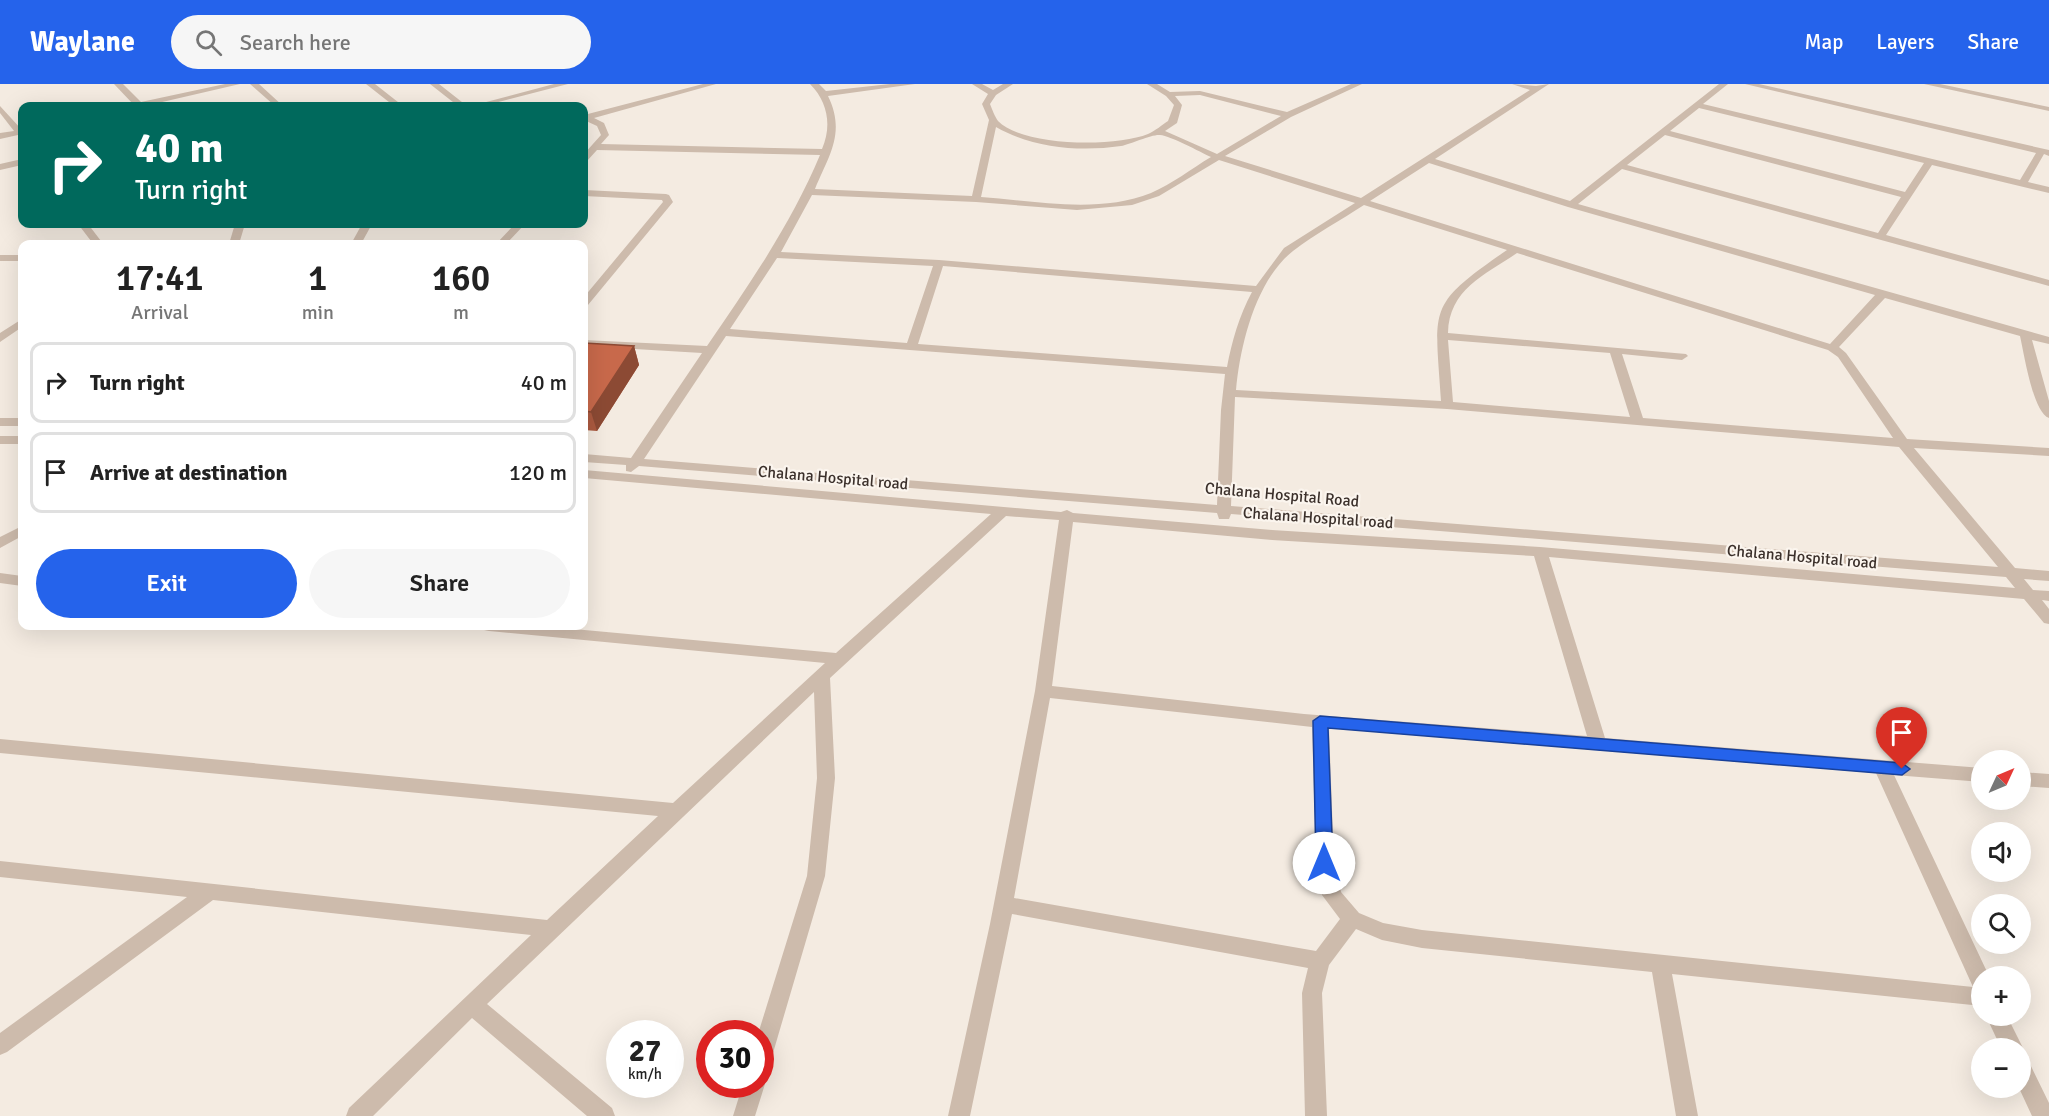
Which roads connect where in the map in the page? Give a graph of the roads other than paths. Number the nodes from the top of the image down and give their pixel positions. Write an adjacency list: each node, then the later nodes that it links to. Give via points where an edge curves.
1 (118, 84): 22 (street)
2 (236, 84): 23 (street)
3 (254, 84): 24 (street)
4 (370, 84): 25 (street)
5 (434, 84): 26 (street)
6 (564, 84): 27 (street)
7 (712, 84): 32 (street)
8 (814, 84): 20 (street)
9 (911, 84): 20 (street)
10 (976, 84): 19 (street)
11 (1009, 84): 19 (street)
12 (1151, 84): 21 (street)
13 (1516, 84): 18 (street)
14 (1724, 84): 28 (street)
15 (1749, 84): 42 (street)
16 (1928, 84): 30 (street)
17 (1353, 85): 31 (street)
18 (1541, 87): 45 (street)
19 (993, 93): 34 (street, via 986,104)
20 (823, 94): 41 (street, via 830,108 833,133)
21 (1169, 94): 31 (street, via 1200,93); 36 (street, via 1178,105 1178,116)
22 (135, 102)
23 (157, 102)
24 (274, 102)
25 (394, 102)
26 (458, 102)
27 (491, 102)
28 (1696, 105): 37 (street); 46 (street)
29 (1, 110): 35 (street)
30 (2049, 110)
31 (1288, 115): 44 (street)
32 (588, 116)
33 (588, 119): 40 (street, via 605,130)
34 (993, 121): 36 (street, via 1021,136 1070,145 1124,142); 55 (street)
35 (18, 129)
36 (1160, 132): 44 (street)
37 (1664, 132): 48 (street); 54 (street)
38 (18, 134): 39 (street)
39 (0, 136)
40 (596, 147): 41 (street); 43 (street)
41 (826, 152): 52 (street)
42 (2045, 152): 50 (street)
43 (588, 155)
44 (1215, 156): 55 (street, via 1156,194 1132,202 1077,207); 56 (street)
45 (1428, 160): 56 (street); 57 (street)
46 (1930, 162): 50 (street); 54 (street)
47 (18, 163): 49 (street)
48 (1620, 166): 57 (street); 60 (street)
49 (0, 167)
50 (2022, 184): 51 (street)
51 (2049, 190)
52 (809, 192): 55 (street); 64 (street)
53 (588, 193): 71 (street, via 653,194 666,197 668,202)
54 (1908, 196): 60 (street)
55 (976, 199)
56 (1360, 202): 63 (street); 69 (street, via 1288,250 1268,269)
57 (1571, 205): 70 (street)
58 (86, 228): 61 (street)
59 (516, 228): 62 (street)
60 (1880, 237): 68 (street)
61 (95, 240)
62 (505, 240)
63 (1516, 249): 77 (street, via 1460,289 1446,307); 82 (street)
64 (774, 255): 67 (street); 75 (street)
65 (0, 258): 66 (street)
66 (18, 258)
67 (939, 263): 69 (street); 81 (street)
68 (2049, 283)
69 (1257, 289): 86 (street, via 1235,348)
70 (1884, 292): 76 (street); 82 (street)
71 (588, 298)
72 (0, 322): 73 (street)
73 (18, 322)
74 (18, 325): 78 (street)
75 (722, 332): 81 (street); 83 (street)
76 (2025, 334): 79 (street); 89 (street, via 2040,395)
77 (1444, 336): 84 (street); 88 (street)
78 (0, 339)
79 (2049, 341)
80 (588, 343): 83 (street)
81 (911, 347): 86 (street)
82 (1832, 348): 95 (street, via 1842,355)
83 (709, 350): 98 (street)
84 (1616, 350): 85 (street); 90 (street)
85 (1682, 356)
86 (1231, 371): 87 (street)
87 (1229, 393): 88 (street); 101 (street)
88 (1448, 405): 90 (street)
89 (2049, 414)
90 (1638, 421): 95 (street)
91 (0, 422): 92 (street)
92 (18, 422)
93 (0, 440): 94 (street)
94 (18, 440)
95 (1903, 443): 96 (street); 108 (street)
96 (2049, 452)
97 (588, 458): 98 (street, Chalana Hospital Road)
98 (634, 462): 100 (street); 101 (street, Chalana Hospital Road)
99 (588, 474): 100 (street, Chalana Hospital road)
100 (625, 477): 102 (street, Chalana Hospital road)
101 (1224, 508): 104 (street); 108 (street, Chalana Hospital Road)
102 (1004, 511): 103 (street, Chalana Hospital road); 116 (street)
103 (1067, 514): 104 (street, Chalana Hospital road); 118 (street)
104 (1223, 528): 107 (street, Chalana Hospital road, via 1272,535)
105 (18, 532): 106 (street)
106 (0, 543)
107 (1540, 552): 112 (street, Chalana Hospital road); 120 (street)
108 (2011, 573): 109 (street, Chalana Hospital Road); 112 (street)
109 (2049, 576)
110 (0, 578): 111 (street)
111 (18, 580)
112 (2030, 594): 113 (street, Chalana Hospital road); 114 (street)
113 (2049, 596)
114 (2049, 619)
115 (531, 630): 116 (street)
116 (838, 659): 117 (street)
117 (822, 677): 126 (street); 137 (street, via 826,778 816,876)
118 (1043, 691): 119 (street); 129 (street)
119 (1320, 721): 120 (street); 130 (street, via 1324,863 1332,895)
120 (1598, 744): 122 (street)
121 (0, 746): 126 (street)
122 (1882, 767): 123 (street); 134 (street)
123 (1971, 775)
124 (2031, 780): 125 (street)
125 (2049, 781)
126 (678, 811): 131 (street)
127 (0, 869): 128 (street)
128 (208, 893): 131 (street); 138 (street)
129 (1004, 904): 132 (street); 144 (street)
130 (1352, 919): 132 (street); 133 (street, via 1382,931 1422,939)
131 (552, 929): 136 (street)
132 (1320, 961): 145 (street, via 1311,993)
133 (1660, 963): 135 (street); 146 (street)
134 (1974, 966)
135 (1971, 996)
136 (471, 1004): 141 (street); 142 (street)
137 (773, 1020)
138 (0, 1045)
139 (2031, 1089): 147 (street)
140 (750, 1098): 143 (street)
141 (357, 1116)
142 (604, 1116)
143 (744, 1116)
144 (959, 1116)
145 (1316, 1116)
146 (1687, 1116)
147 (2044, 1116)

